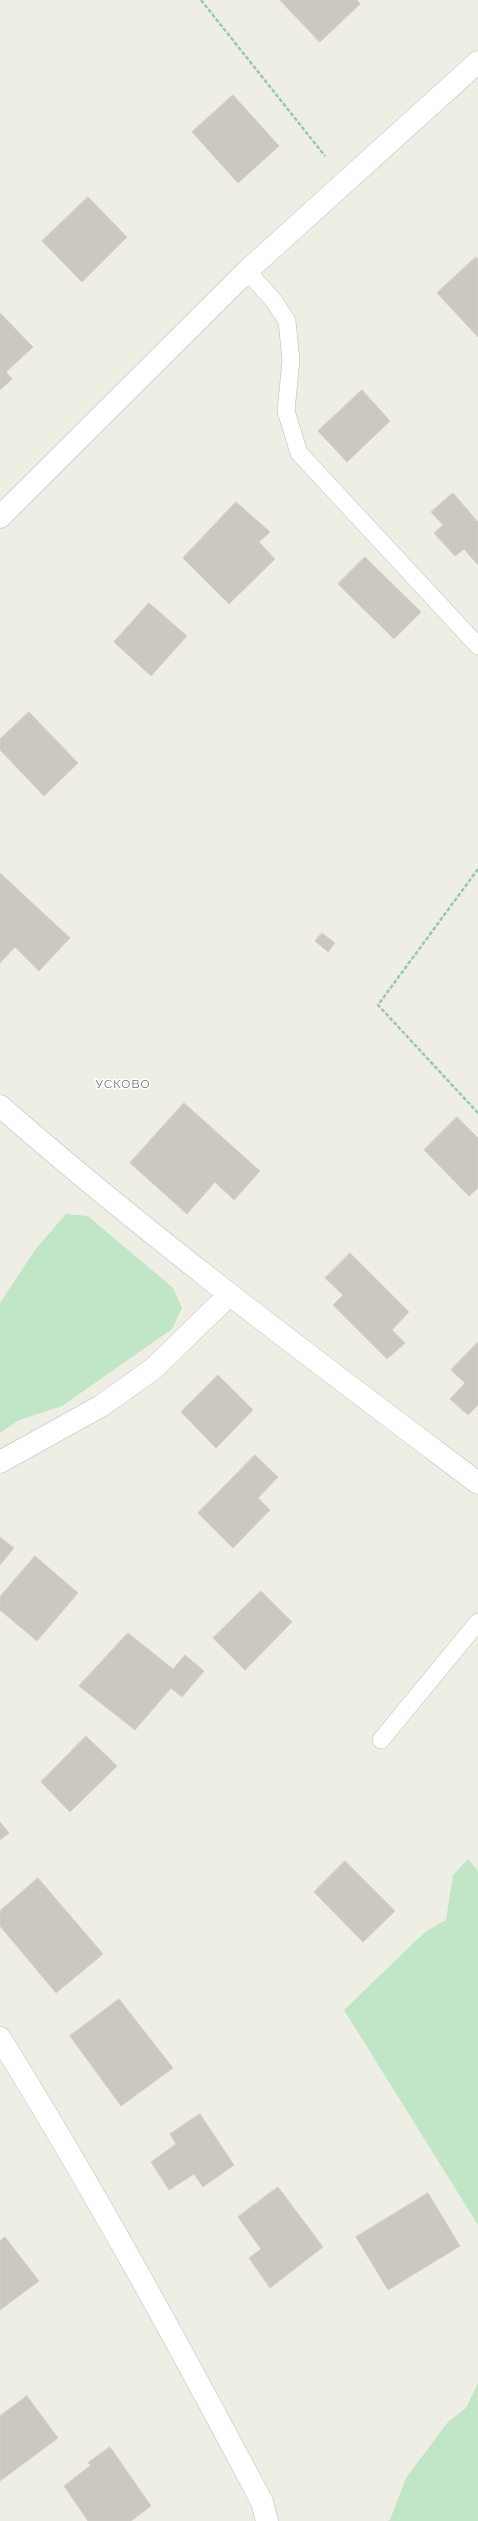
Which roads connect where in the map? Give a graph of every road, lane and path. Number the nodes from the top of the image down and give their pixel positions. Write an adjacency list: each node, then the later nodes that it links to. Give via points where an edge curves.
1 (201, 0): 3 (path)
2 (478, 62): 3 (street)
3 (345, 182): 4 (street)
4 (247, 271): 5 (street); 6 (lane, via 288,321 291,360 286,411 299,453)
5 (0, 517)
6 (478, 646)
7 (478, 869): 9 (path, via 378,1006)
8 (0, 1106): 10 (street, via 62,1160)
9 (478, 1112)
10 (228, 1295): 11 (street, via 153,1369 101,1406); 12 (street)
11 (0, 1462)
12 (478, 1483)
13 (478, 1622): 14 (lane)
14 (381, 1740)
15 (0, 2038): 16 (street, via 54,2126 174,2336 262,2502)
16 (267, 2521)

